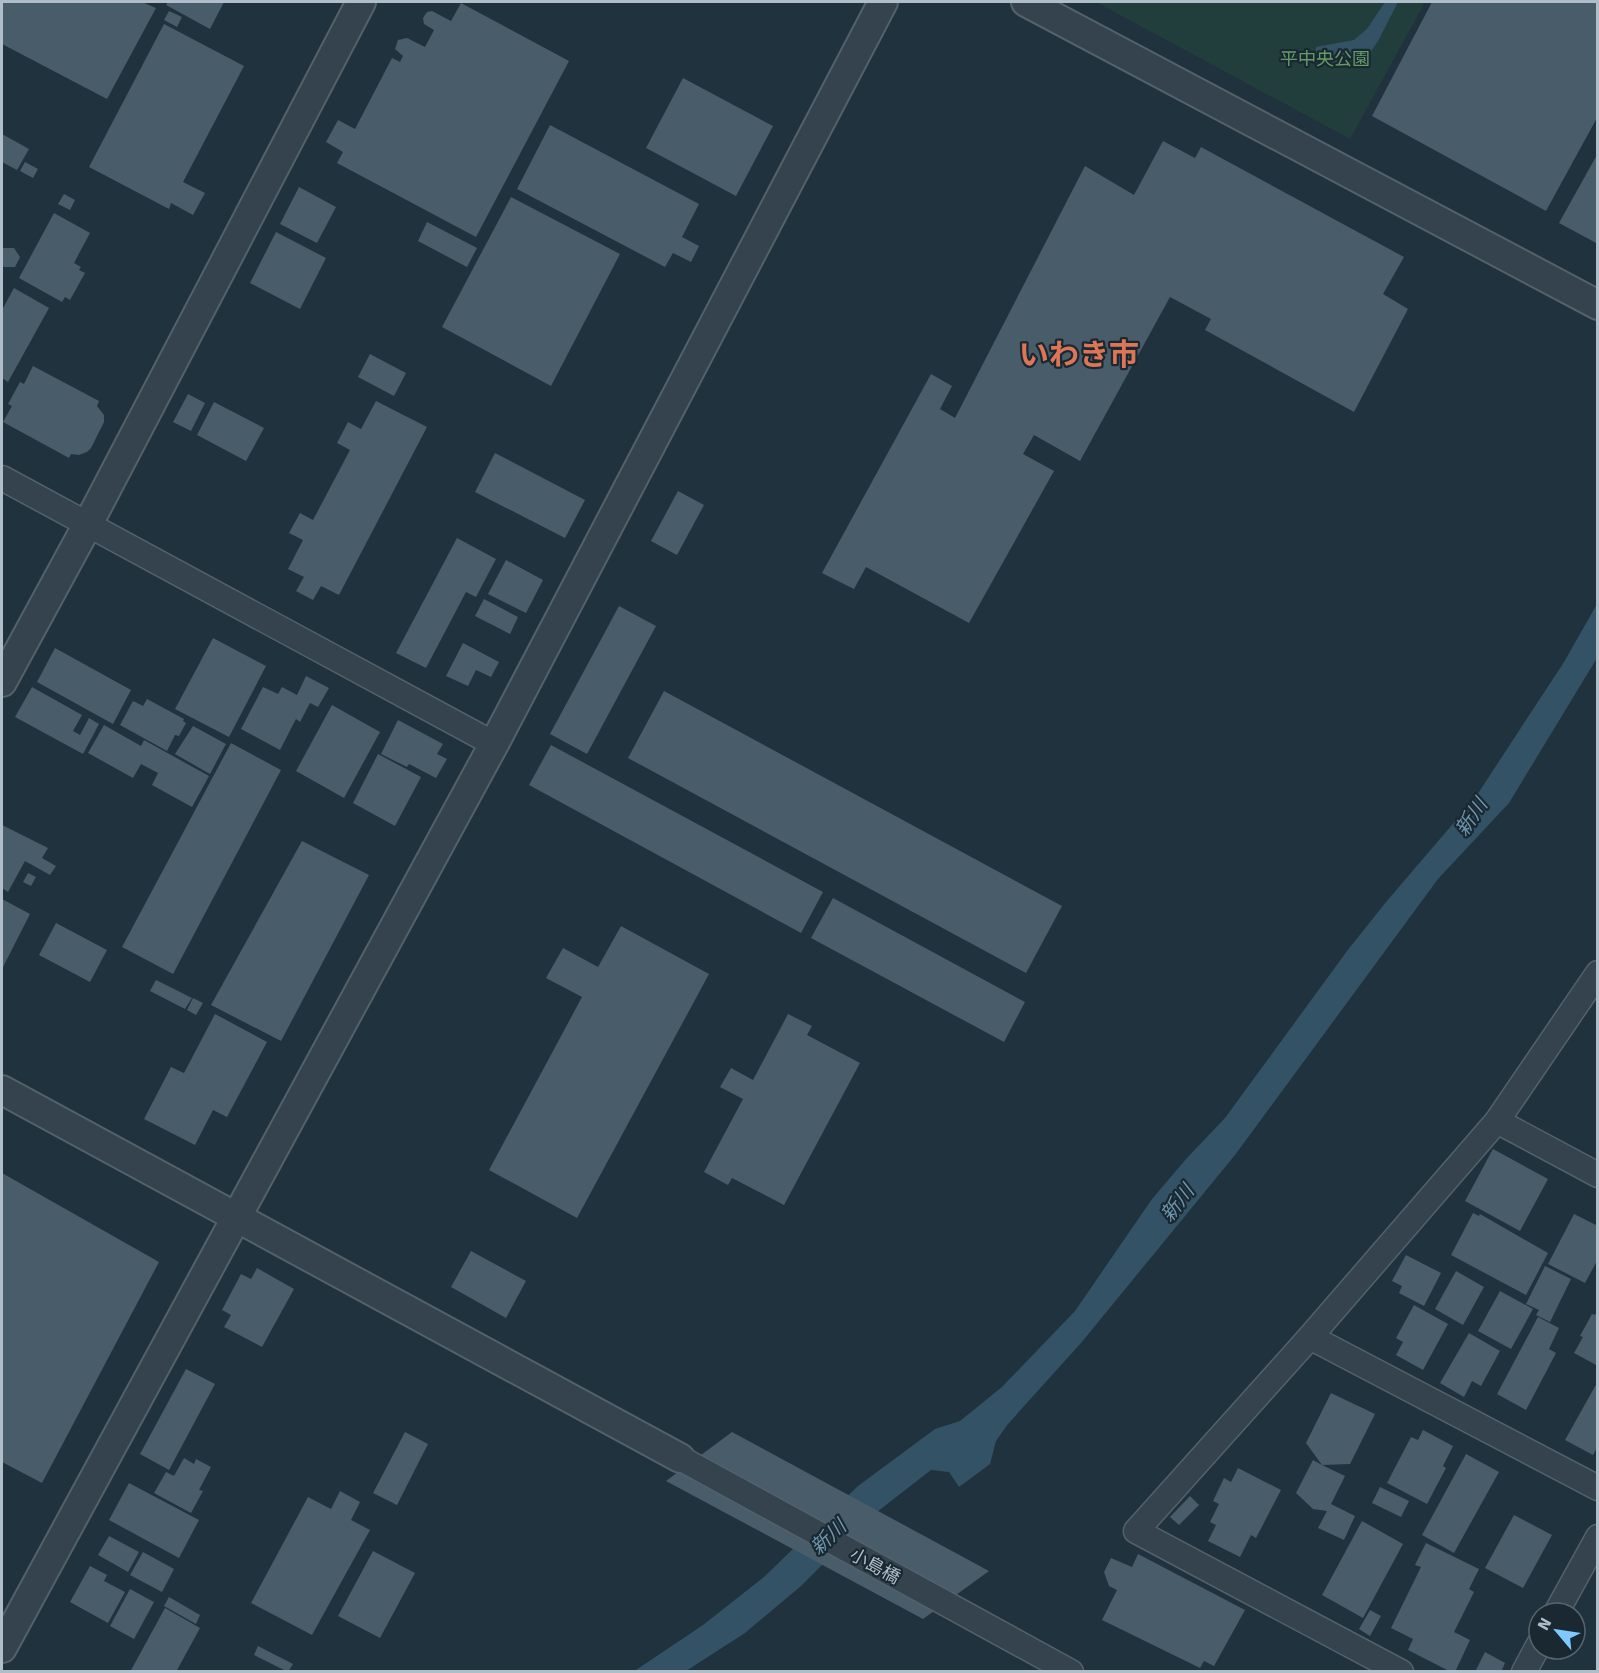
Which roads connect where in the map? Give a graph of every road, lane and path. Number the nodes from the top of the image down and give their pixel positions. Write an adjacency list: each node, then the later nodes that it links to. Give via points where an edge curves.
1 (361, 2): 6 (street)
2 (883, 2): 8 (street)
3 (1026, 2): 4 (street)
4 (1598, 305)
5 (2, 478): 6 (street)
6 (88, 524): 7 (street); 8 (street)
7 (2, 681)
8 (494, 744): 13 (street)
9 (1598, 973): 11 (street)
10 (2, 1090): 13 (street)
11 (1497, 1121): 12 (street); 14 (street)
12 (1598, 1174)
13 (237, 1217): 15 (street); 19 (street)
14 (1310, 1337): 16 (street); 21 (street, via 1136,1531)
15 (680, 1458): 20 (street, 小島橋)
16 (1598, 1488)
17 (1598, 1537): 18 (street)
18 (1563, 1601)
19 (2, 1648)
20 (1071, 1671)
21 (1401, 1671)

